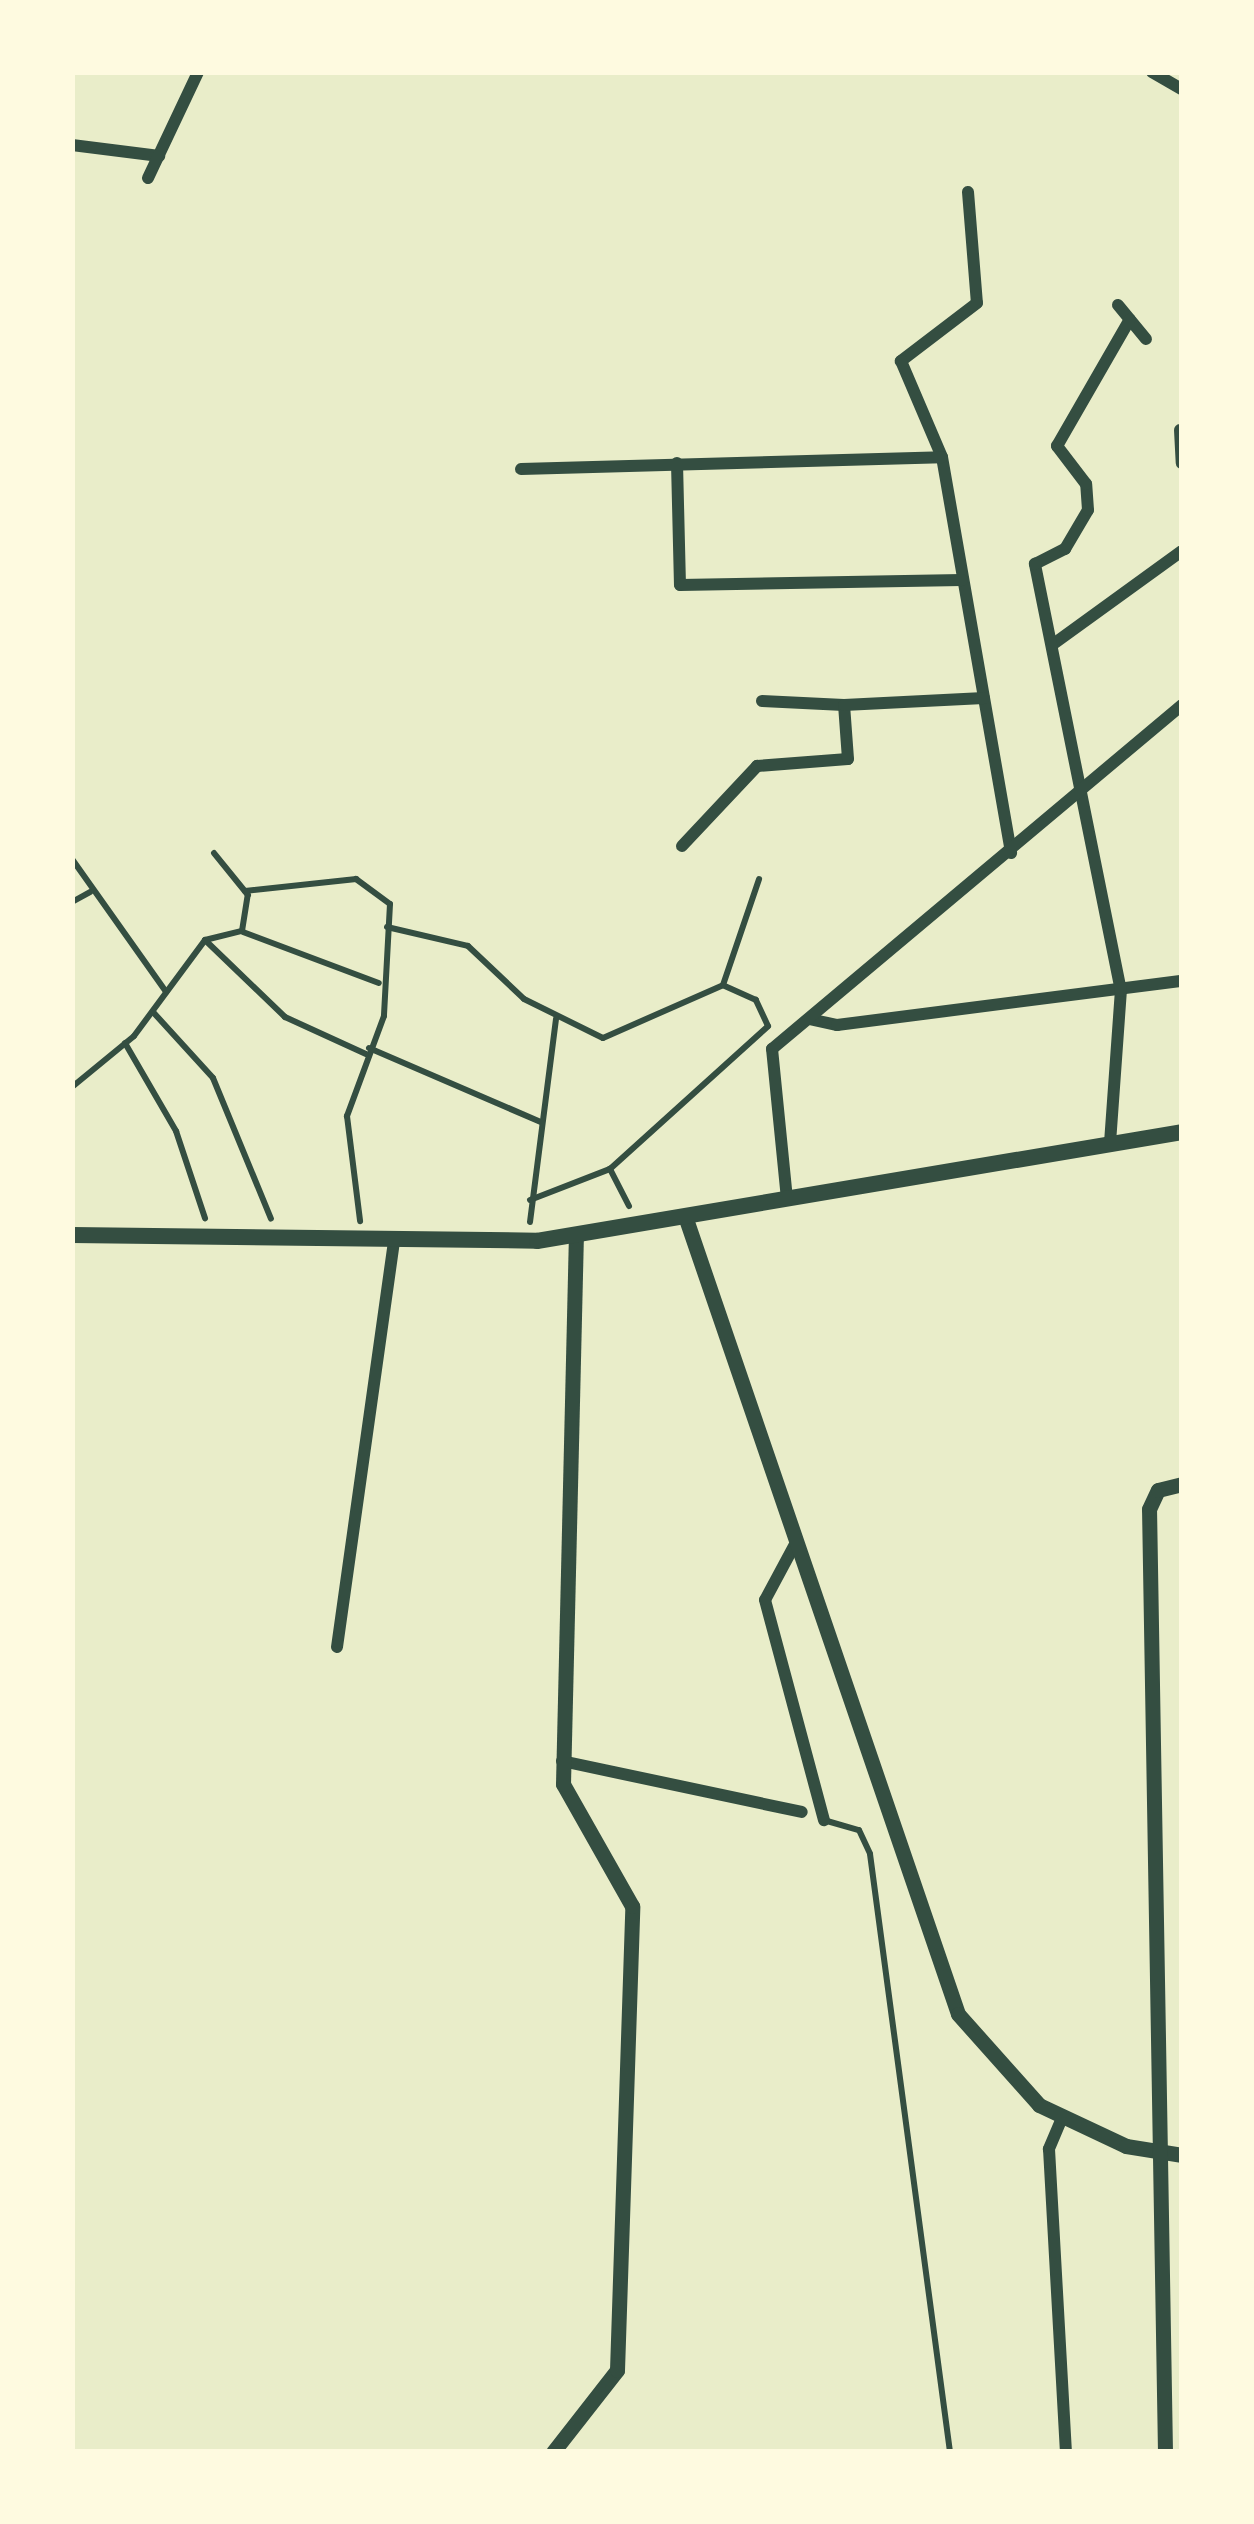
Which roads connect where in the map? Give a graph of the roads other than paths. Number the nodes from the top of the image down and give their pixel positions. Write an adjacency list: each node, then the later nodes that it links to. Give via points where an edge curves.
1 (198, 72): 5 (street)
2 (1152, 72): 3 (street)
3 (1182, 88)
4 (72, 145): 5 (street)
5 (158, 155): 6 (street)
6 (148, 178)
7 (968, 192): 12 (street, via 976,303 901,361)
8 (1118, 305): 9 (street)
9 (1130, 320): 10 (street); 18 (street, via 1057,446 1090,501 1065,549 1035,564)
10 (1146, 339)
11 (1180, 430): 13 (street)
12 (942, 457): 14 (street); 17 (street)
13 (1182, 463)
14 (676, 464): 15 (street); 17 (street, via 680,585)
15 (521, 470)
16 (1182, 551): 18 (street)
17 (962, 580): 19 (street)
18 (1052, 645): 23 (street)
19 (984, 698): 21 (street); 26 (street)
20 (762, 701): 21 (street)
21 (844, 705): 24 (street, via 848,759 757,766)
22 (1182, 705): 23 (street)
23 (1082, 793): 26 (street); 38 (street)
24 (682, 846)
25 (214, 853): 30 (lane)
26 (1011, 853): 42 (street)
27 (72, 859): 29 (lane)
28 (759, 878): 37 (lane)
29 (91, 891): 31 (lane); 39 (lane)
30 (245, 891): 32 (lane, via 356,879 383,890); 33 (lane)
31 (72, 902)
32 (387, 927): 36 (lane); 41 (lane, via 468,946)
33 (242, 931): 34 (lane); 36 (lane)
34 (205, 940): 39 (lane); 44 (lane, via 285,1017)
35 (1182, 981): 38 (street)
36 (380, 983): 44 (lane, via 384,1016)
37 (723, 985): 41 (lane, via 614,1039); 49 (lane, via 756,1000 768,1026)
38 (1120, 991): 42 (street, via 836,1025); 48 (street)
39 (166, 992): 40 (lane)
40 (152, 1011): 43 (lane); 55 (lane, via 213,1078)
41 (556, 1019): 46 (lane)
42 (809, 1019): 50 (street, via 772,1049)
43 (125, 1043): 45 (lane); 54 (lane, via 176,1131)
44 (367, 1051): 46 (lane); 56 (lane, via 346,1116)
45 (72, 1087)
46 (541, 1122): 51 (lane)
47 (1182, 1132): 48 (main road)
48 (1110, 1143): 50 (main road)
49 (610, 1169): 51 (lane); 52 (lane)
50 (787, 1198): 53 (main road)
51 (530, 1201): 57 (lane)
52 (628, 1206)
53 (685, 1216): 58 (main road); 62 (street)
54 (205, 1218)
55 (271, 1219)
56 (360, 1221)
57 (530, 1222)
58 (576, 1234): 60 (main road); 64 (street)
59 (72, 1235): 60 (main road)
60 (394, 1240): 63 (street)
61 (1182, 1484): 68 (street, via 1158,1490 1149,1509)
62 (794, 1546): 66 (street, via 765,1600); 67 (street, via 958,2014 1014,2083)
63 (337, 1647)
64 (562, 1761): 65 (street); 72 (street, via 563,1784 632,1906 617,2371)
65 (802, 1812)
66 (824, 1820): 73 (lane, via 859,1830 870,1854)
67 (1062, 2118): 68 (street); 74 (street, via 1049,2149)
68 (1160, 2154): 69 (street); 71 (street)
69 (1182, 2155)
70 (1182, 2331): 71 (street)
71 (1163, 2335): 75 (street)
72 (553, 2452)
73 (950, 2452)
74 (1066, 2452)
75 (1165, 2452)

